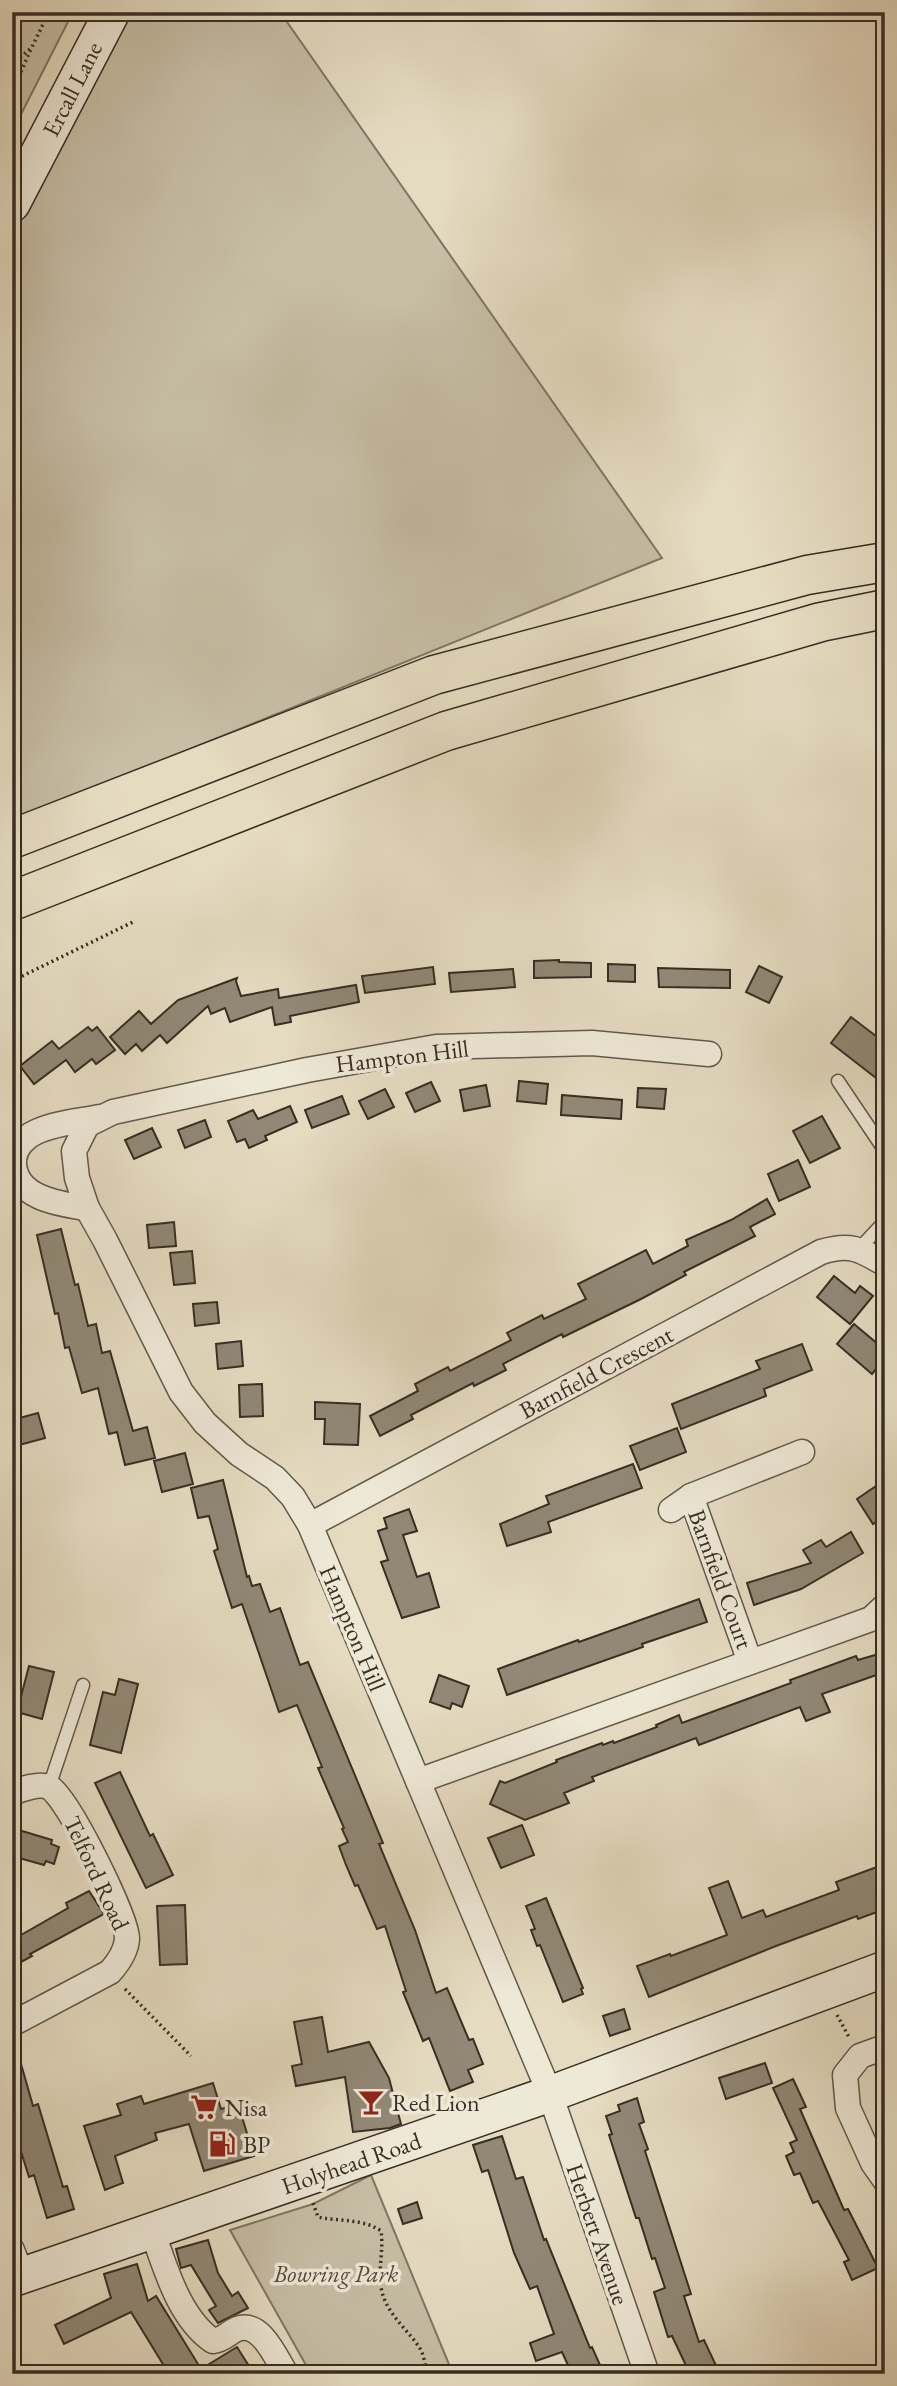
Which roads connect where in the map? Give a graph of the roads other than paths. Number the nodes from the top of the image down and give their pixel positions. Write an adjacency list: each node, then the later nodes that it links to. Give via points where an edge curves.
1 (112, 12): 2 (main road, Ercall Lane)
2 (12, 204)
3 (885, 562): 5 (highway, via 807,575 434,675)
4 (885, 609): 6 (highway, via 821,622 446,731)
5 (12, 839)
6 (12, 901)
7 (709, 1054): 9 (street, Hampton Hill, via 592,1043 436,1047 307,1070)
8 (838, 1081): 10 (lane)
9 (100, 1117): 11 (street, Hampton Hill, via 87,1125 74,1151); 11 (street, Hampton Hill, via 38,1130 19,1144 14,1156 14,1170 27,1191 61,1205)
10 (885, 1151)
11 (87, 1208): 16 (street, Hampton Hill, via 181,1392 222,1439 275,1478)
12 (885, 1221): 13 (lane)
13 (859, 1248): 14 (street); 16 (street, Barnfield Crescent, via 821,1252)
14 (885, 1264)
15 (802, 1452): 18 (street, Barnfield Court, via 681,1503)
16 (310, 1525): 20 (street, Hampton Hill)
17 (885, 1606): 18 (street, via 871,1619)
18 (750, 1662): 20 (street)
19 (83, 1685): 21 (lane)
20 (418, 1781): 26 (street, Hampton Hill)
21 (49, 1787): 22 (street, Telford Road); 24 (street, Telford Road, via 63,1799 87,1842 124,1921 127,1938 110,1972)
22 (12, 1793)
23 (885, 1969): 26 (main road, Holyhead Road)
24 (12, 2024)
25 (885, 2047): 27 (street, via 860,2056 845,2075 848,2108)
26 (550, 2094): 28 (main road, Holyhead Road); 31 (street, Herbert Avenue)
27 (885, 2180)
28 (152, 2230): 29 (main road, Holyhead Road); 30 (street, via 175,2295 205,2336 219,2341 236,2330 253,2329)
29 (16, 2269)
30 (286, 2374)
31 (647, 2374)

